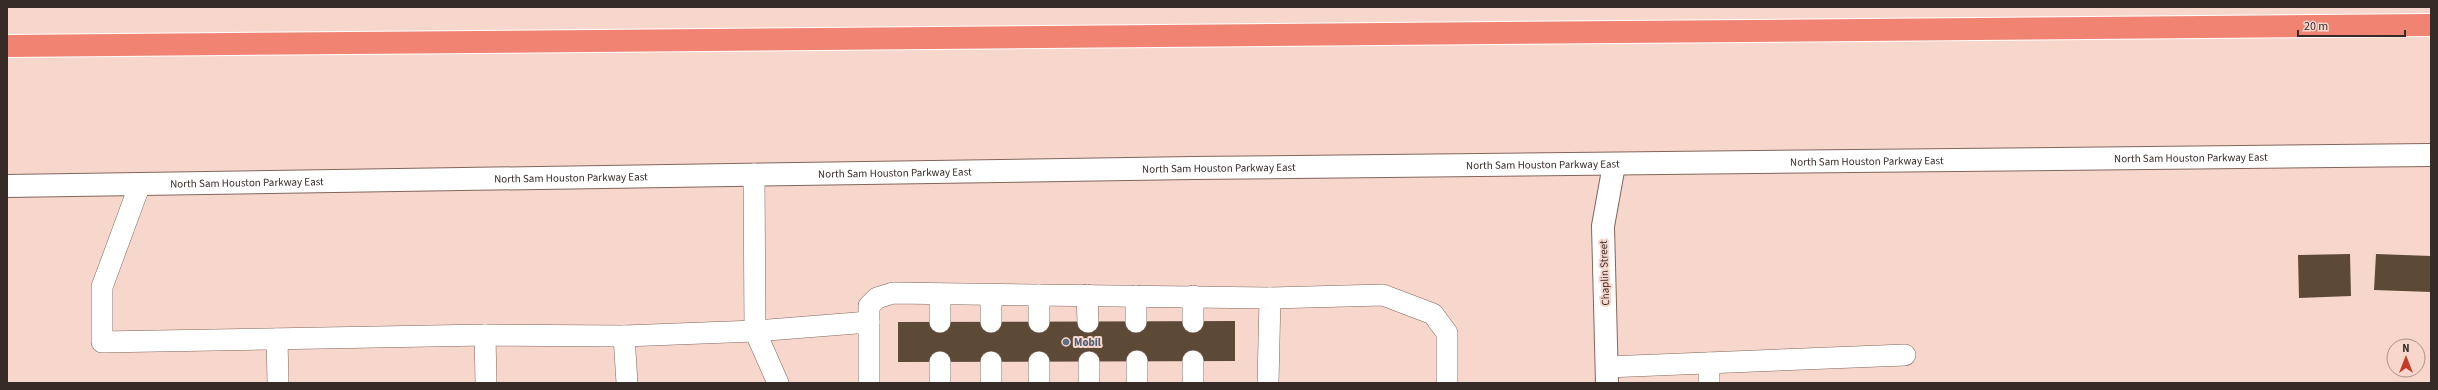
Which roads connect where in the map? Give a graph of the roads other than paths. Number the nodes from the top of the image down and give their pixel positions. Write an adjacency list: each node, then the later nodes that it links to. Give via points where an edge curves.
1 (2431, 25): 2 (highway)
2 (7, 46)
3 (2431, 155): 4 (main road, North Sam Houston Parkway East)
4 (1614, 165): 5 (main road, North Sam Houston Parkway East); 34 (main road, Chaplin Street, via 1603,226)
5 (754, 174): 6 (main road, North Sam Houston Parkway East); 22 (lane)
6 (140, 184): 7 (main road, North Sam Houston Parkway East); 25 (lane, via 102,287 102,342)
7 (7, 186)
8 (940, 294): 9 (lane); 15 (lane, via 893,293 877,298 869,306); 16 (lane)
9 (991, 294): 10 (lane); 17 (lane)
10 (1039, 294): 11 (lane); 18 (lane)
11 (1087, 295): 12 (lane); 19 (lane)
12 (1136, 296): 13 (lane); 20 (lane)
13 (1193, 296): 14 (lane); 21 (lane)
14 (1270, 298): 46 (lane); 47 (lane, via 1383,294 1433,314 1447,333)
15 (869, 322): 22 (lane); 39 (lane)
16 (940, 322)
17 (991, 322)
18 (1039, 322)
19 (1088, 322)
20 (1136, 322)
21 (1193, 322)
22 (755, 331): 24 (lane); 38 (lane)
23 (485, 335): 24 (lane); 25 (lane); 36 (lane)
24 (624, 336): 37 (lane)
25 (277, 339): 35 (lane)
26 (1905, 355): 33 (lane)
27 (1137, 361): 44 (lane)
28 (1193, 361): 45 (lane)
29 (940, 362): 40 (lane)
30 (991, 362): 41 (lane)
31 (1039, 362): 42 (lane)
32 (1089, 362): 43 (lane)
33 (1709, 373): 34 (lane)
34 (1607, 375)
35 (278, 383)
36 (486, 383)
37 (627, 383)
38 (778, 383)
39 (869, 383)
40 (940, 383)
41 (991, 383)
42 (1039, 383)
43 (1089, 383)
44 (1137, 383)
45 (1193, 383)
46 (1268, 383)
47 (1447, 383)

